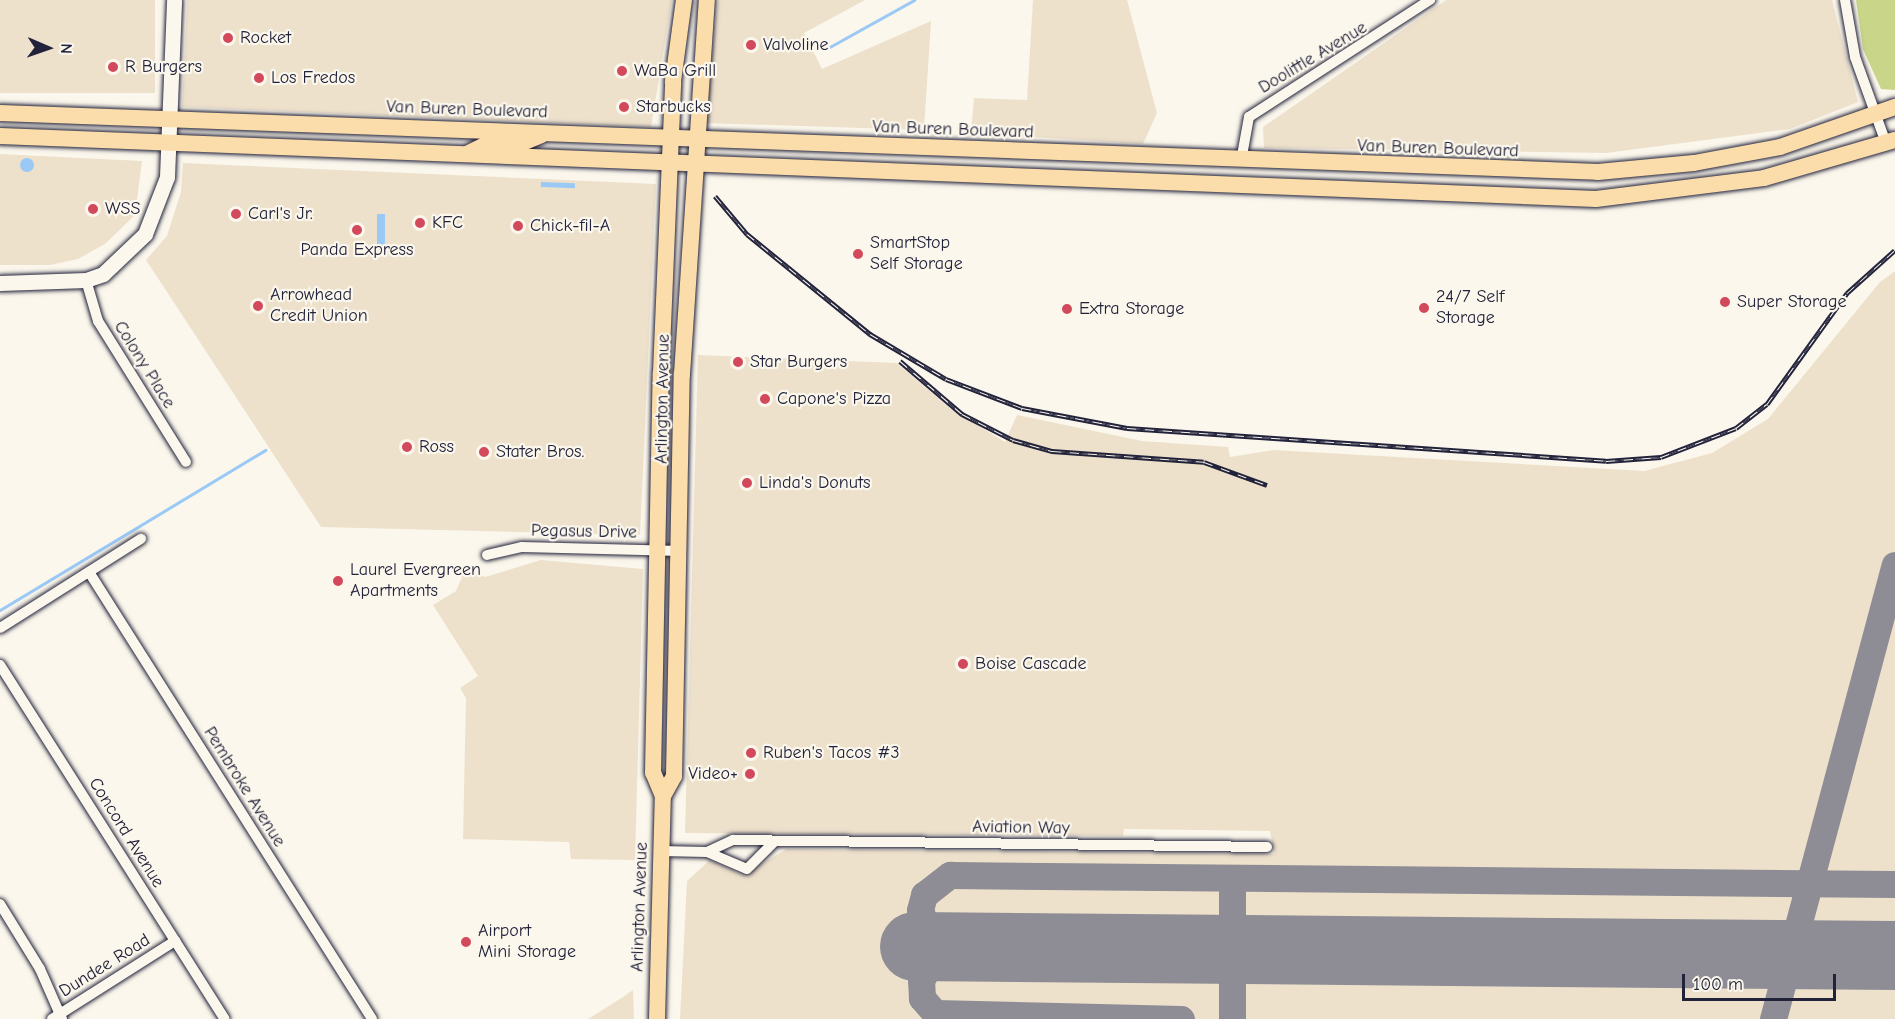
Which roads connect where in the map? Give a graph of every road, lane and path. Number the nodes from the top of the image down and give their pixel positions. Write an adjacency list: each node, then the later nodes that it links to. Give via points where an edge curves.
1 (174, 0): 9 (main road)
2 (684, 0): 13 (main road, Arlington Avenue)
3 (707, 0): 14 (main road, Arlington Avenue)
4 (1430, 0): 19 (street, Doolittle Avenue, via 1249,117)
5 (1845, 0): 8 (street, via 1855,57)
6 (1895, 107): 8 (main road, Van Buren Boulevard)
7 (0, 113): 9 (main road, Van Buren Boulevard)
8 (1875, 116): 15 (street); 19 (main road, Van Buren Boulevard, via 1780,147 1645,169 1497,171)
9 (169, 118): 10 (main road, Van Buren Boulevard); 16 (main road)
10 (468, 130): 11 (main road, Van Buren Boulevard); 17 (main road, via 453,142 397,141)
11 (544, 133): 13 (main road, Van Buren Boulevard); 18 (main road, via 520,144 487,144)
12 (0, 136): 16 (main road)
13 (670, 138): 14 (main road, Van Buren Boulevard); 20 (main road, Arlington Avenue)
14 (695, 138): 19 (main road, Van Buren Boulevard); 21 (main road, Arlington Avenue)
15 (1890, 142): 21 (main road, via 1764,178 1596,199)
16 (168, 143): 17 (main road); 22 (main road, via 163,196 145,234 103,274)
17 (368, 151): 18 (main road)
18 (467, 154): 20 (main road)
19 (1240, 161)
20 (669, 165): 21 (main road); 26 (main road, Arlington Avenue)
21 (693, 167): 27 (main road, Arlington Avenue)
22 (86, 280): 23 (main road); 24 (street, Colony Place, via 98,321)
23 (0, 283)
24 (186, 462)
25 (141, 539): 29 (street)
26 (657, 550): 27 (street, Pegasus Drive); 28 (street, Pegasus Drive, via 522,547); 32 (main road, Arlington Avenue, via 653,773)
27 (681, 551): 32 (main road, Arlington Avenue, via 674,776)
28 (488, 555)
29 (89, 572): 30 (street); 41 (street, Pembroke Avenue)
30 (0, 628)
31 (0, 664): 38 (street, Concord Avenue)
32 (663, 796): 35 (main road, Arlington Avenue)
33 (774, 842): 34 (street, Aviation Way); 36 (street, Aviation Way, via 734,840); 36 (street, Aviation Way, via 747,869)
34 (1267, 847)
35 (661, 851): 36 (street, Aviation Way); 42 (main road, Arlington Avenue)
36 (707, 852)
37 (0, 904): 39 (street, via 40,969)
38 (175, 941): 39 (street, Dundee Road); 40 (street, Concord Avenue)
39 (58, 1017)
40 (225, 1019)
41 (372, 1019)
42 (657, 1019)

